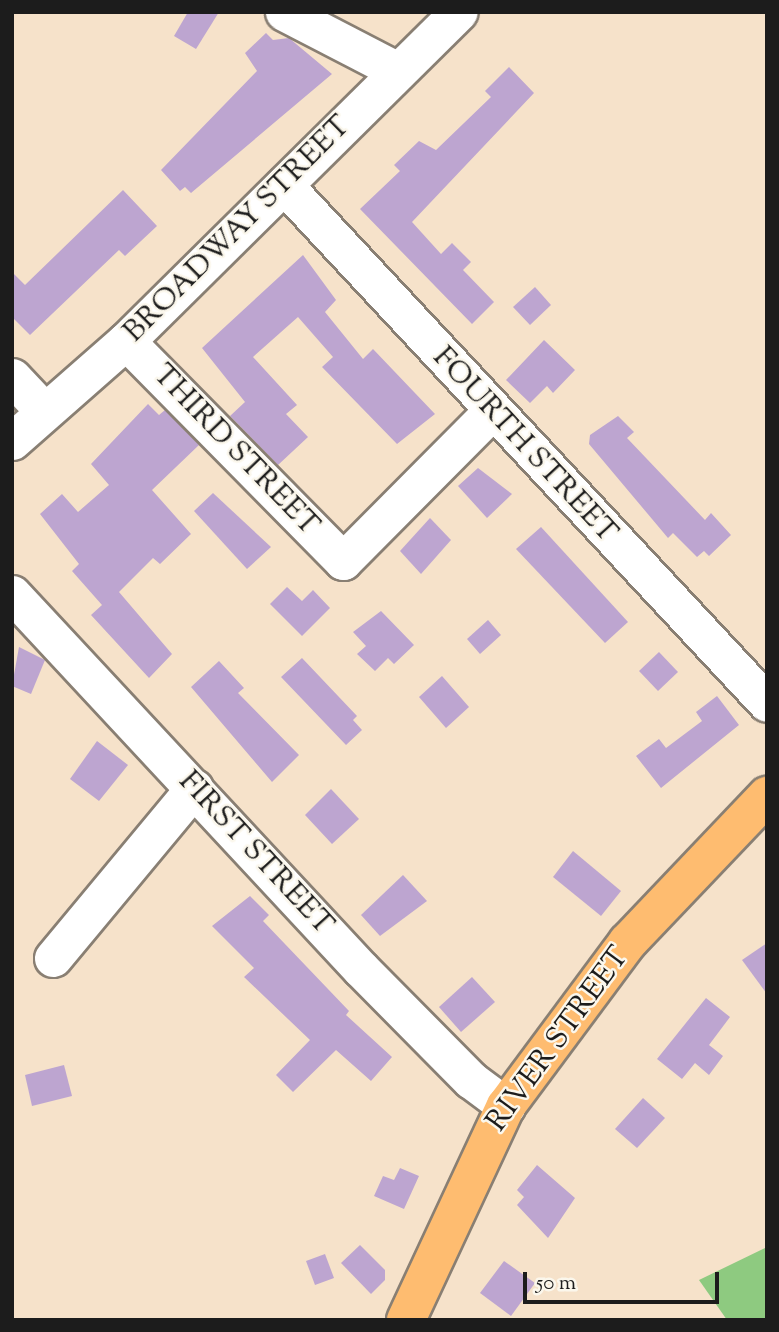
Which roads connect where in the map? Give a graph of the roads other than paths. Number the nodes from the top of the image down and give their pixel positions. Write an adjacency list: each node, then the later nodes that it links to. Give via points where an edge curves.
1 (284, 12): 3 (street)
2 (459, 12): 3 (street, BROADWAY STREET)
3 (398, 71): 4 (street, BROADWAY STREET)
4 (284, 185): 5 (street, BROADWAY STREET); 8 (street, FOURTH STREET)
5 (127, 341): 7 (street, BROADWAY STREET); 8 (street, THIRD STREET, via 343,561)
6 (12, 377): 7 (street)
7 (44, 411): 9 (street, BROADWAY STREET)
8 (491, 412): 11 (street, FOURTH STREET)
9 (12, 441)
10 (12, 594): 12 (street, FIRST STREET)
11 (767, 703)
12 (194, 788): 14 (street); 15 (street, FIRST STREET, via 370,978)
13 (767, 796): 15 (main road, RIVER STREET, via 628,942)
14 (54, 957)
15 (506, 1106): 16 (main road, RIVER STREET)
16 (406, 1320)

